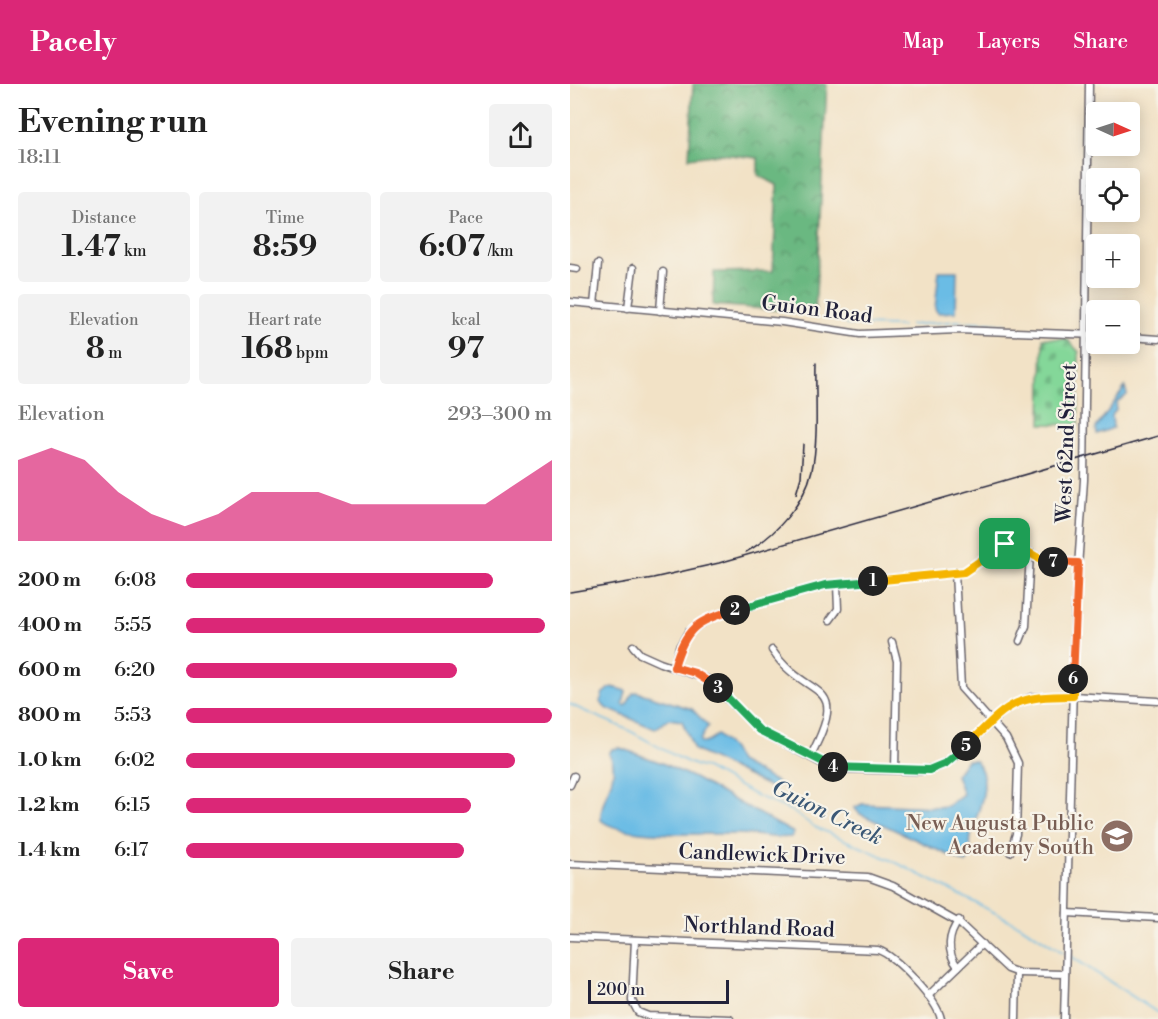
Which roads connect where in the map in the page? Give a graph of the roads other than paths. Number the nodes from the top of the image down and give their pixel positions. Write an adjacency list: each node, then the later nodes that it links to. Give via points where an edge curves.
1 (1089, 84): 5 (street, West 62nd Street)
2 (598, 264): 7 (street)
3 (633, 268): 8 (street)
4 (663, 272): 9 (street)
5 (1087, 300)
6 (570, 302): 7 (street, Guion Road)
7 (594, 305): 8 (street, Guion Road)
8 (628, 308): 9 (street, Guion Road)
9 (660, 311): 10 (street, Guion Road, via 793,323 860,334 958,330)
10 (1086, 334)
11 (1140, 338): 12 (street)
12 (1158, 339)
13 (1087, 354): 15 (street, West 62nd Street)
14 (1030, 553): 15 (street, via 1045,561); 16 (street, via 1005,544 971,568); 19 (street, via 1026,626)
15 (1078, 563): 24 (street, West 62nd Street)
16 (955, 573): 17 (street); 26 (street, via 959,681 967,697)
17 (837, 584): 18 (street, via 838,609); 23 (street, via 703,620 685,637)
18 (830, 620)
19 (1020, 641)
20 (892, 642): 28 (street, via 897,661)
21 (633, 646): 23 (street, via 640,654)
22 (772, 650): 27 (street, via 783,664 816,689 828,705 828,720)
23 (674, 667): 27 (street, via 707,679 759,730)
24 (1073, 696): 25 (street); 26 (street, via 1022,699); 33 (street, West 62nd Street)
25 (1158, 701)
26 (991, 722): 28 (street, via 954,758 938,767); 31 (street, via 1006,738 1018,763 1016,834)
27 (810, 758): 28 (street, via 834,768)
28 (895, 770)
29 (574, 776): 30 (street)
30 (570, 785)
31 (1010, 852)
32 (570, 864): 35 (street, Candlewick Drive, via 863,876 891,885)
33 (1067, 913): 34 (street); 41 (street, West 62nd Street)
34 (1158, 918)
35 (958, 921): 38 (street, Candlewick Drive); 39 (street, via 949,944)
36 (570, 937): 37 (street, Northland Road)
37 (635, 940): 42 (street, Northland Road, via 878,950 892,957); 43 (street, via 634,1006 644,1016)
38 (982, 944): 39 (street); 40 (street, Candlewick Drive, via 1003,966)
39 (958, 967): 42 (street)
40 (1017, 973): 41 (street); 45 (street)
41 (1065, 974): 46 (street, West 62nd Street)
42 (928, 996): 44 (street, Northland Road)
43 (730, 1019)
44 (941, 1019)
45 (1016, 1019)
46 (1064, 1019)

